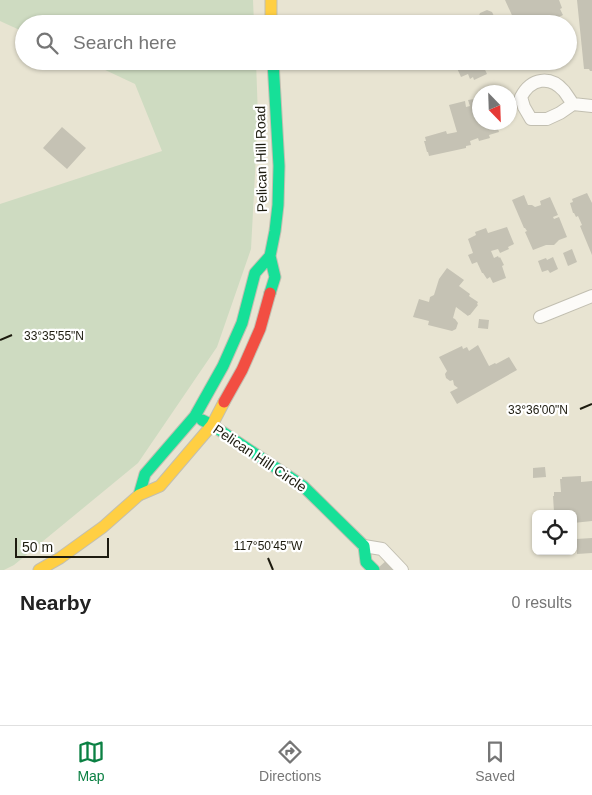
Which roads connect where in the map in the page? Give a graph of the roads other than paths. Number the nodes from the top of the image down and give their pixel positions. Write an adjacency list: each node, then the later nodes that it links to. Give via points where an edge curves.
1 (271, 0): 2 (street)
2 (271, 15)
3 (274, 70): 6 (street, Pelican Hill Road, via 279,166 278,205)
4 (573, 104): 5 (street)
5 (592, 106)
6 (270, 256): 9 (street, Pelican Hill Road, via 255,273 242,323); 10 (street, Pelican Hill Road, via 275,278 260,329)
7 (592, 296): 8 (street)
8 (540, 317)
9 (195, 416): 10 (street, Pelican Hill Circle); 11 (street, Pelican Hill Road, via 145,474)
10 (212, 425): 11 (street, Pelican Hill Road, via 160,486); 12 (street, Pelican Hill Circle, via 303,486)
11 (139, 495): 13 (street, Pelican Hill Road, via 103,527)
12 (364, 546): 14 (street, Pelican Hill Circle, via 366,562); 15 (street, Pelican Hill Circle, via 382,549)
13 (39, 570)
14 (374, 570)
15 (402, 570)

